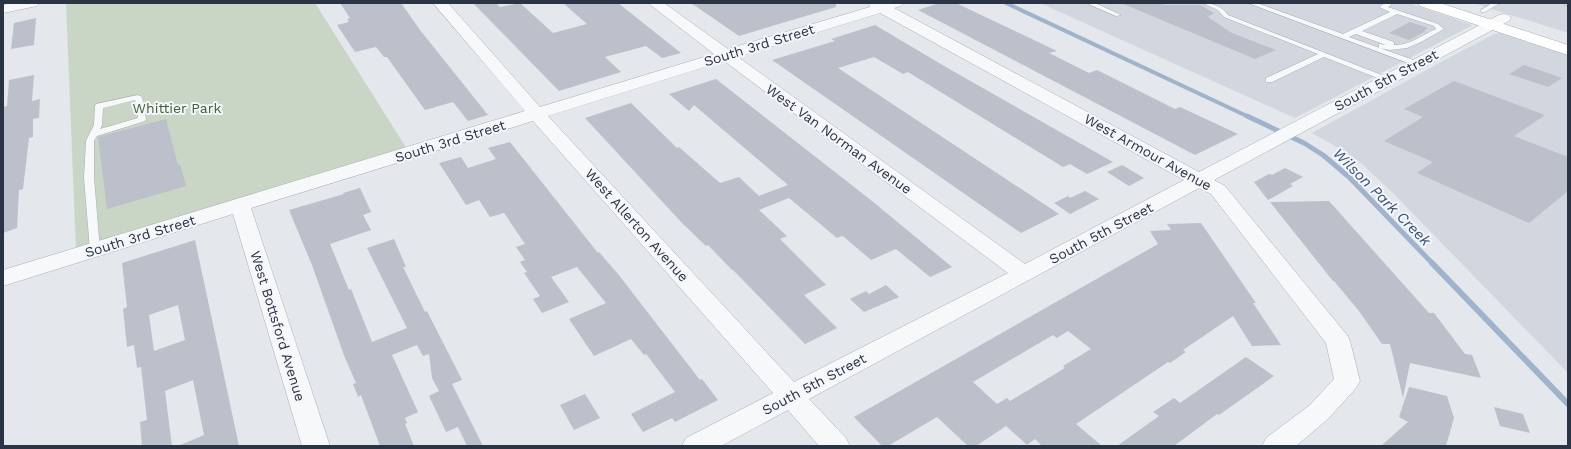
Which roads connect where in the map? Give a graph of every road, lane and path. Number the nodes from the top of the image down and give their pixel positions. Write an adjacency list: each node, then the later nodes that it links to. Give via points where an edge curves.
1 (32, 3): 12 (street)
2 (440, 3): 24 (street, West Allerton Avenue)
3 (655, 3): 20 (street, West Van Norman Avenue)
4 (1090, 3): 14 (lane)
5 (1205, 3): 19 (lane, via 1220,9 1226,16)
6 (1251, 3): 16 (lane)
7 (1390, 3): 13 (lane, via 1382,7)
8 (1425, 3): 15 (main road)
9 (1458, 3): 15 (main road)
10 (1497, 3): 15 (lane)
11 (883, 5): 20 (street, South 3rd Street); 26 (street, West Armour Avenue)
12 (3, 9)
13 (1396, 12): 16 (lane); 16 (lane, via 1436,25 1440,30 1403,48)
14 (1118, 15)
15 (1493, 18): 17 (main road); 18 (main road); 21 (street, South 5th Street)
16 (1350, 34): 21 (lane)
17 (1568, 38)
18 (1568, 50)
19 (1324, 54): 22 (lane); 23 (lane)
20 (725, 56): 24 (street, South 3rd Street); 29 (street, West Van Norman Avenue)
21 (1416, 64): 22 (street, South 5th Street)
22 (1388, 79): 26 (street, South 5th Street)
23 (1269, 80)
24 (538, 114): 27 (street, South 3rd Street); 31 (street, West Allerton Avenue)
25 (94, 134): 25 (lane, via 142,119 138,97 99,106 98,125); 28 (lane, via 90,142 89,178)
26 (1200, 180): 29 (street, South 5th Street); 35 (street, West Armour Avenue, via 1218,190 1338,341 1347,381 1319,412)
27 (240, 205): 28 (street, South 3rd Street); 32 (street, West Bottsford Avenue)
28 (95, 250): 30 (street, South 3rd Street)
29 (1024, 274): 31 (street, South 5th Street)
30 (3, 278)
31 (791, 396): 33 (street, South 5th Street); 34 (street, West Allerton Avenue)
32 (316, 446)
33 (696, 446)
34 (836, 446)
35 (1276, 446)

